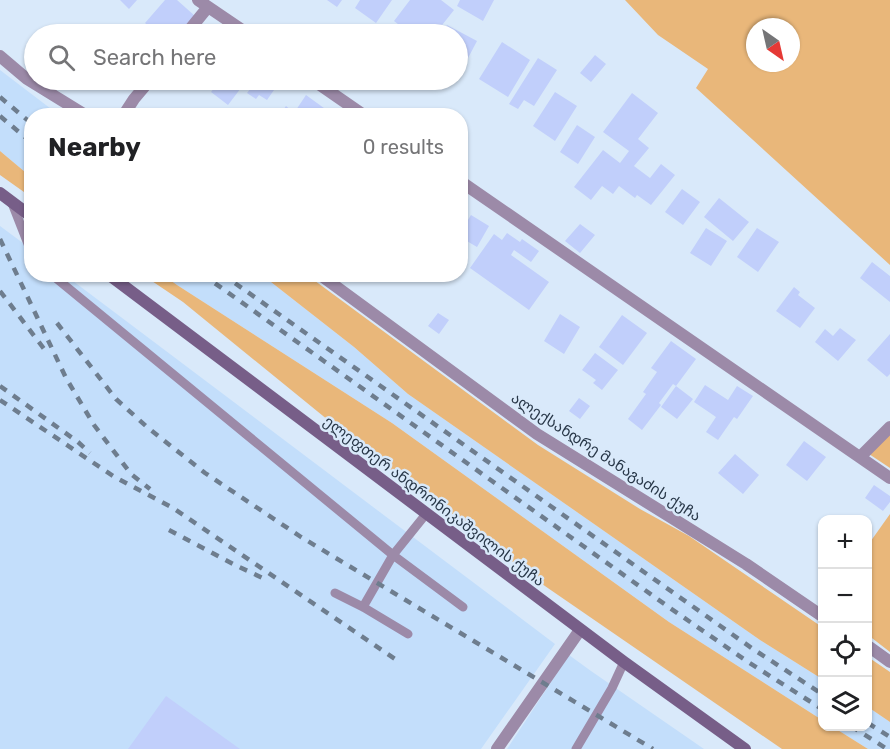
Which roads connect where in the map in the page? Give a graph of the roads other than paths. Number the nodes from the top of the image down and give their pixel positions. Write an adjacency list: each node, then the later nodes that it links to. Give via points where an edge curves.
1 (203, 4): 2 (street); 3 (street)
2 (192, 24)
3 (233, 24)
4 (0, 56): 5 (street)
5 (24, 76)
6 (45, 90): 9 (street)
7 (142, 90): 10 (street)
8 (327, 90): 11 (street)
9 (74, 108)
10 (128, 108)
11 (353, 108)
12 (468, 187): 21 (street)
13 (0, 194): 14 (main road)
14 (12, 202): 15 (main road); 16 (lane)
15 (24, 211)
16 (24, 233)
17 (61, 282): 24 (lane)
18 (119, 282): 23 (main road, ელეფთერ ანდრონიკაშვილის ქუჩა)
19 (330, 282): 28 (street, ალექსანდრე მანაგაძის ქუჩა, via 537,434)
20 (890, 427): 21 (street)
21 (860, 457): 22 (street)
22 (890, 478)
23 (426, 514): 24 (lane); 29 (main road, ელეფთერ ანდრონიკაშვილის ქუჩა)
24 (393, 555): 26 (lane); 27 (lane)
25 (335, 593): 26 (lane)
26 (363, 607): 30 (lane)
27 (463, 607)
28 (818, 613)
29 (580, 630): 32 (main road, ელეფთერ ანდრონიკაშვილის ქუჩა); 34 (street)
30 (408, 634)
31 (872, 649): 33 (street)
32 (624, 662): 35 (lane); 36 (main road, ელეფთერ ანდრონიკაშვილის ქუჩა)
33 (890, 662)
34 (497, 749)
35 (576, 749)
36 (745, 749)

